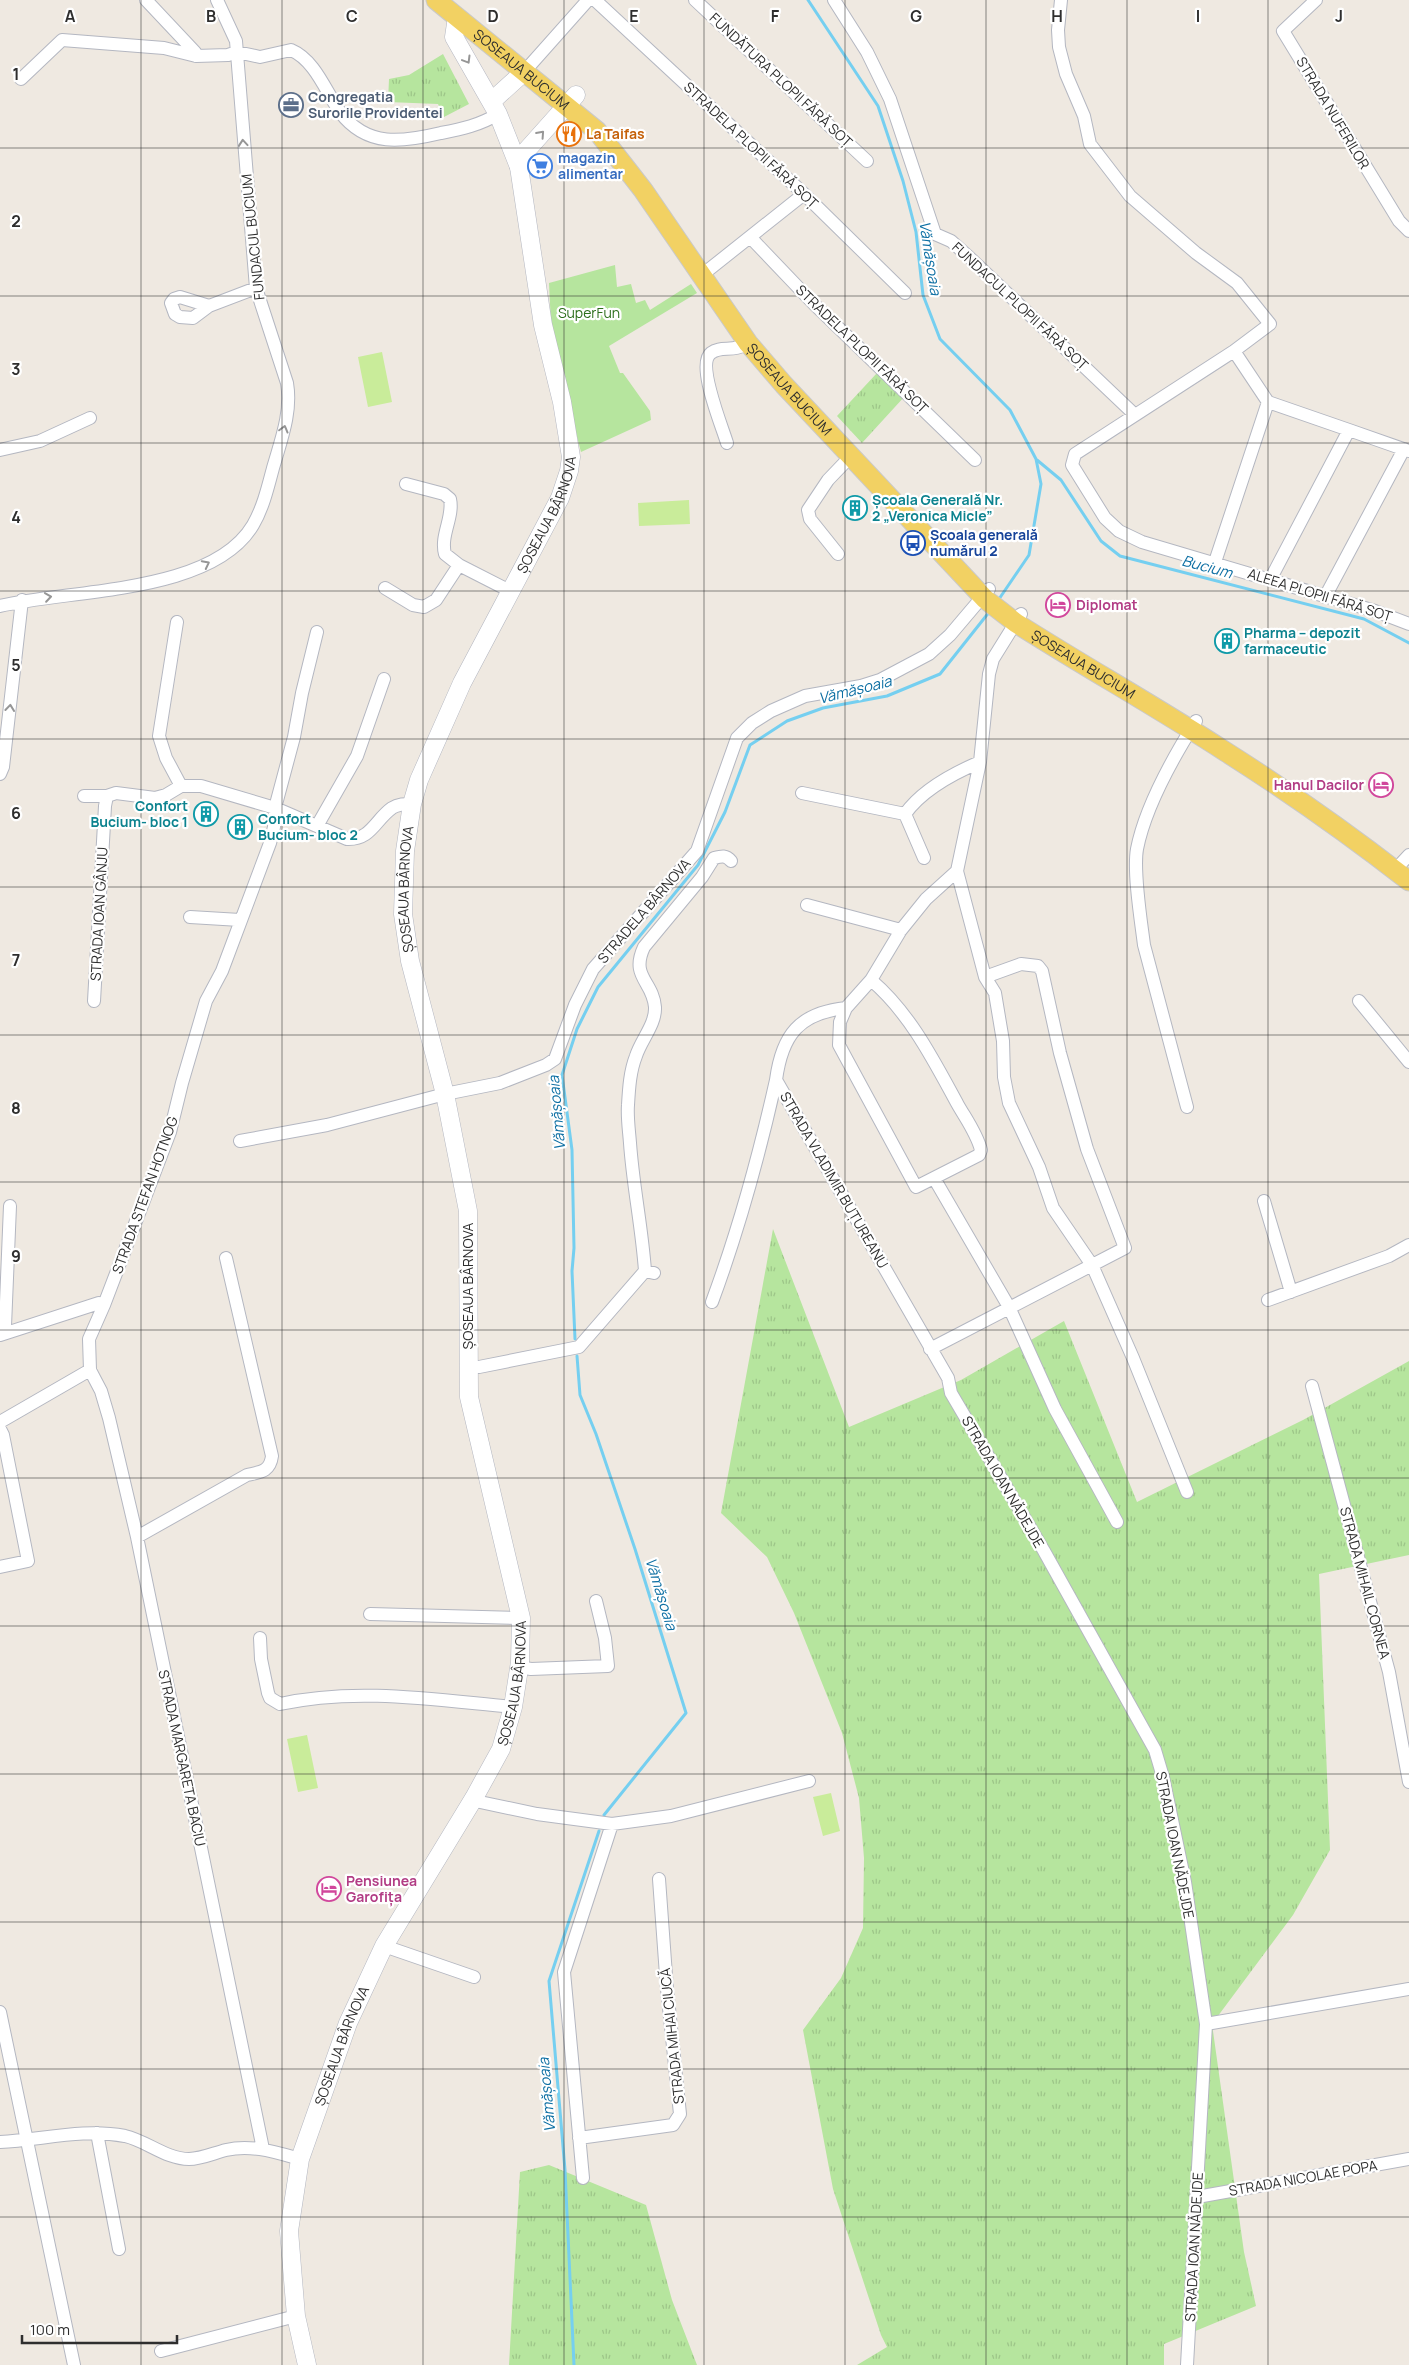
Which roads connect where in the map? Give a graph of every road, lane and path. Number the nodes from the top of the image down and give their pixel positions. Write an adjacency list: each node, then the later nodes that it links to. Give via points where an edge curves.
1 (146, 0): 12 (street)
2 (217, 0): 11 (street, FUNDACUL BUCIUM, via 236,41)
3 (436, 0): 10 (main road, ȘOSEAUA BUCIUM)
4 (588, 0): 13 (street)
5 (595, 0): 19 (street, STRADELA PLOPII FĂRĂ SOȚ)
6 (695, 0): 17 (street, FUNDĂTURA PLOPII FĂRĂ SOȚ)
7 (834, 0): 29 (street, FUNDACUL PLOPII FĂRĂ SOȚ, via 867,52 890,99 935,234 951,241 970,258)
8 (1061, 0): 27 (street, via 1059,47 1066,74 1084,116 1090,144 1130,196 1196,253 1237,283 1270,324)
9 (1316, 0): 20 (street, STRADA NUFERILOR, via 1283,31 1399,221)
10 (456, 8): 13 (main road, ȘOSEAUA BUCIUM); 16 (main road, ȘOSEAUA BÂRNOVA, one-way to 16, via 454,37)
11 (237, 52): 12 (street, via 228,56); 16 (street, via 260,56 291,50 298,53 349,122 376,138 407,141 480,125); 23 (street, FUNDACUL BUCIUM, one-way to 11)
12 (196, 56): 14 (street, via 164,48 62,40)
13 (528, 67): 15 (main road, ȘOSEAUA BUCIUM); 16 (main road)
14 (21, 79)
15 (572, 100): 18 (main road, one-way to 15, via 526,151); 22 (main road, ȘOSEAUA BUCIUM)
16 (495, 108): 18 (main road, ȘOSEAUA BÂRNOVA)
17 (866, 160)
18 (520, 166): 43 (main road, ȘOSEAUA BÂRNOVA, via 543,325 562,402 571,457 560,498)
19 (804, 194): 21 (street, STRADELA PLOPII FĂRĂ SOȚ); 24 (street, STRADELA PLOPII FĂRĂ SOȚ)
20 (1409, 231)
21 (751, 238): 22 (street, STRADELA PLOPII FĂRĂ SOȚ); 36 (street, STRADELA PLOPII FĂRĂ SOȚ, via 814,304)
22 (706, 271): 26 (main road, ȘOSEAUA BUCIUM); 44 (main road, ȘOSEAUA BUCIUM, via 794,379)
23 (256, 288): 25 (street); 46 (street, FUNDACUL BUCIUM, one-way to 23, via 147,583 181,574 223,555 238,544 252,525 266,492 290,397)
24 (905, 293)
25 (210, 306)
26 (748, 343): 32 (street, via 740,349 714,351 706,361 706,377); 35 (main road, ȘOSEAUA BUCIUM)
27 (1234, 351): 28 (street); 29 (street)
28 (1268, 402): 31 (street); 39 (street)
29 (1134, 414): 39 (street, ALEEA PLOPII FĂRĂ SOȚ, via 1075,454 1072,465 1105,518 1119,531 1142,542)
30 (90, 418): 33 (street, via 40,441)
31 (1349, 430): 34 (street); 41 (street)
32 (727, 443)
33 (0, 450)
34 (1406, 450): 45 (street)
35 (851, 456): 38 (street, via 828,480 808,510 810,519); 44 (main road, ȘOSEAUA BUCIUM)
36 (975, 460)
37 (406, 484): 40 (street, via 444,494 450,499 451,510 443,547 445,554)
38 (838, 554)
39 (1214, 562): 41 (street, ALEEA PLOPII FĂRĂ SOȚ)
40 (459, 565): 42 (street, via 436,600 424,607 413,605); 43 (street)
41 (1270, 580): 45 (street, ALEEA PLOPII FĂRĂ SOȚ)
42 (385, 588)
43 (510, 591): 60 (main road, ȘOSEAUA BÂRNOVA, via 462,683 419,780)
44 (987, 594): 48 (main road, ȘOSEAUA BUCIUM); 79 (street, STRADELA BÂRNOVA, via 950,635 915,662 861,686 805,696 752,723 737,738 696,851 593,969 554,1059 528,1074)
45 (1325, 596): 50 (street, ALEEA PLOPII FĂRĂ SOȚ)
46 (22, 600): 47 (street, FUNDACUL BUCIUM); 55 (street, one-way to 46)
47 (0, 606)
48 (1015, 616): 53 (main road, ȘOSEAUA BUCIUM); 54 (street, via 993,659)
49 (177, 622): 56 (street, via 159,736)
50 (1409, 624)
51 (317, 632): 61 (street, STRADA STEFAN HOTNOG)
52 (384, 679): 63 (street, via 357,756)
53 (1193, 725): 66 (main road, ȘOSEAUA BUCIUM, via 1306,791 1374,839); 80 (street, via 1156,795 1137,850 1144,945)
54 (980, 762): 62 (street, via 920,797); 67 (street)
55 (0, 774)
56 (181, 786): 59 (street, via 155,798 116,793); 61 (street, via 201,786)
57 (802, 793): 62 (street)
58 (84, 796): 59 (street)
59 (107, 796): 75 (street, STRADA IOAN GÂNJU)
60 (412, 804): 63 (street, via 399,804 392,808 365,837 356,840); 79 (main road, ȘOSEAUA BÂRNOVA, via 405,851 403,914 410,961)
61 (275, 808): 63 (street); 70 (street, STRADA STEFAN HOTNOG, via 270,843)
62 (905, 814): 64 (street)
63 (317, 826)
64 (924, 858)
65 (731, 861): 95 (street, via 728,857 714,858 640,956 638,970 655,1008 652,1023 631,1071 627,1107 632,1171 650,1272 580,1347)
66 (1405, 867)
67 (957, 872): 71 (street, via 926,899); 72 (street)
68 (807, 905): 71 (street)
69 (190, 917): 70 (street)
70 (240, 920): 91 (street, STRADA STEFAN HOTNOG, via 222,971 206,1001 170,1132)
71 (901, 930): 73 (street)
72 (985, 977): 87 (street, via 995,993 1000,1016 1004,1077 1010,1103 1039,1167 1053,1208); 87 (street, via 1022,964 1038,966 1042,971 1060,1053 1087,1149 1125,1248)
73 (870, 980): 76 (street); 82 (street, via 903,1014 979,1143 979,1155)
74 (1359, 1001): 77 (street)
75 (94, 1002)
76 (846, 1008): 78 (street, STRADA VLADIMIR BUȚUREANU, via 813,1016 790,1033 778,1062); 82 (street, via 840,1022 839,1045 916,1187)
77 (1409, 1062)
78 (776, 1080): 90 (street, via 747,1199); 94 (street, STRADA VLADIMIR BUȚUREANU)
79 (445, 1094): 81 (street, STRADELA BÂRNOVA, via 327,1125); 95 (main road, ȘOSEAUA BÂRNOVA, via 469,1228)
80 (1187, 1107)
81 (240, 1141)
82 (934, 1178): 92 (street)
83 (1264, 1200): 88 (street)
84 (10, 1206): 93 (street)
85 (1409, 1245): 88 (street, via 1389,1256)
86 (226, 1258): 103 (street, via 272,1456 271,1464 266,1471 246,1475)
87 (1092, 1265): 92 (street); 101 (street)
88 (1291, 1292): 89 (street)
89 (1268, 1300)
90 (712, 1302)
91 (104, 1305): 93 (street, via 99,1303); 96 (street, STRADA STEFAN HOTNOG, via 89,1339)
92 (1009, 1307): 94 (street); 102 (street, via 1055,1409)
93 (4, 1333)
94 (930, 1349): 97 (street, STRADA VLADIMIR BUȚUREANU)
95 (468, 1367): 107 (main road, ȘOSEAUA BÂRNOVA, via 469,1397)
96 (90, 1370): 99 (street); 103 (street, STRADA MARGARETA BACIU, via 109,1418)
97 (948, 1378): 120 (street, STRADA IOAN NĂDEJDE, via 951,1393 1044,1551 1154,1750 1163,1777 1185,1882)
98 (1312, 1386): 112 (street, STRADA MIHAIL CORNEA, via 1389,1672)
99 (0, 1422)
100 (0, 1429): 104 (street, via 28,1561)
101 (1188, 1492)
102 (1117, 1522)
103 (137, 1537): 125 (street, STRADA MARGARETA BACIU)
104 (0, 1567)
105 (596, 1601): 109 (street, via 608,1666)
106 (370, 1614): 107 (street)
107 (521, 1618): 109 (main road, ȘOSEAUA BÂRNOVA)
108 (260, 1638): 110 (street, via 268,1693 280,1704 316,1697 387,1696)
109 (519, 1667): 110 (main road, ȘOSEAUA BÂRNOVA)
110 (513, 1707): 113 (main road, ȘOSEAUA BÂRNOVA, via 501,1749)
111 (809, 1781): 114 (street, via 671,1816)
112 (1409, 1782)
113 (474, 1798): 114 (street, via 537,1814); 116 (main road, ȘOSEAUA BÂRNOVA)
114 (612, 1824): 122 (street, via 564,1972)
115 (659, 1879): 122 (street, STRADA MIHAI CIUCĂ, via 680,2114 673,2125)
116 (384, 1946): 117 (street); 126 (main road, ȘOSEAUA BÂRNOVA, via 348,2023)
117 (474, 1977)
118 (1409, 1989): 120 (street)
119 (0, 2012): 123 (street)
120 (1206, 2024): 129 (street, STRADA IOAN NĂDEJDE)
121 (97, 2134): 123 (street, via 56,2135); 125 (street, via 127,2137 176,2157 190,2159 245,2147); 130 (street)
122 (578, 2138): 128 (street)
123 (27, 2140): 124 (street); 133 (street)
124 (0, 2142)
125 (263, 2149): 126 (street)
126 (300, 2159): 131 (main road, ȘOSEAUA BÂRNOVA, via 289,2231)
127 (1409, 2159): 129 (street, STRADA NICOLAE POPA)
128 (583, 2178)
129 (1197, 2197): 135 (street, STRADA IOAN NĂDEJDE)
130 (119, 2249)
131 (296, 2316): 132 (street); 134 (main road, ȘOSEAUA BÂRNOVA)
132 (161, 2351)
133 (74, 2365)
134 (307, 2365)
135 (1188, 2365)

